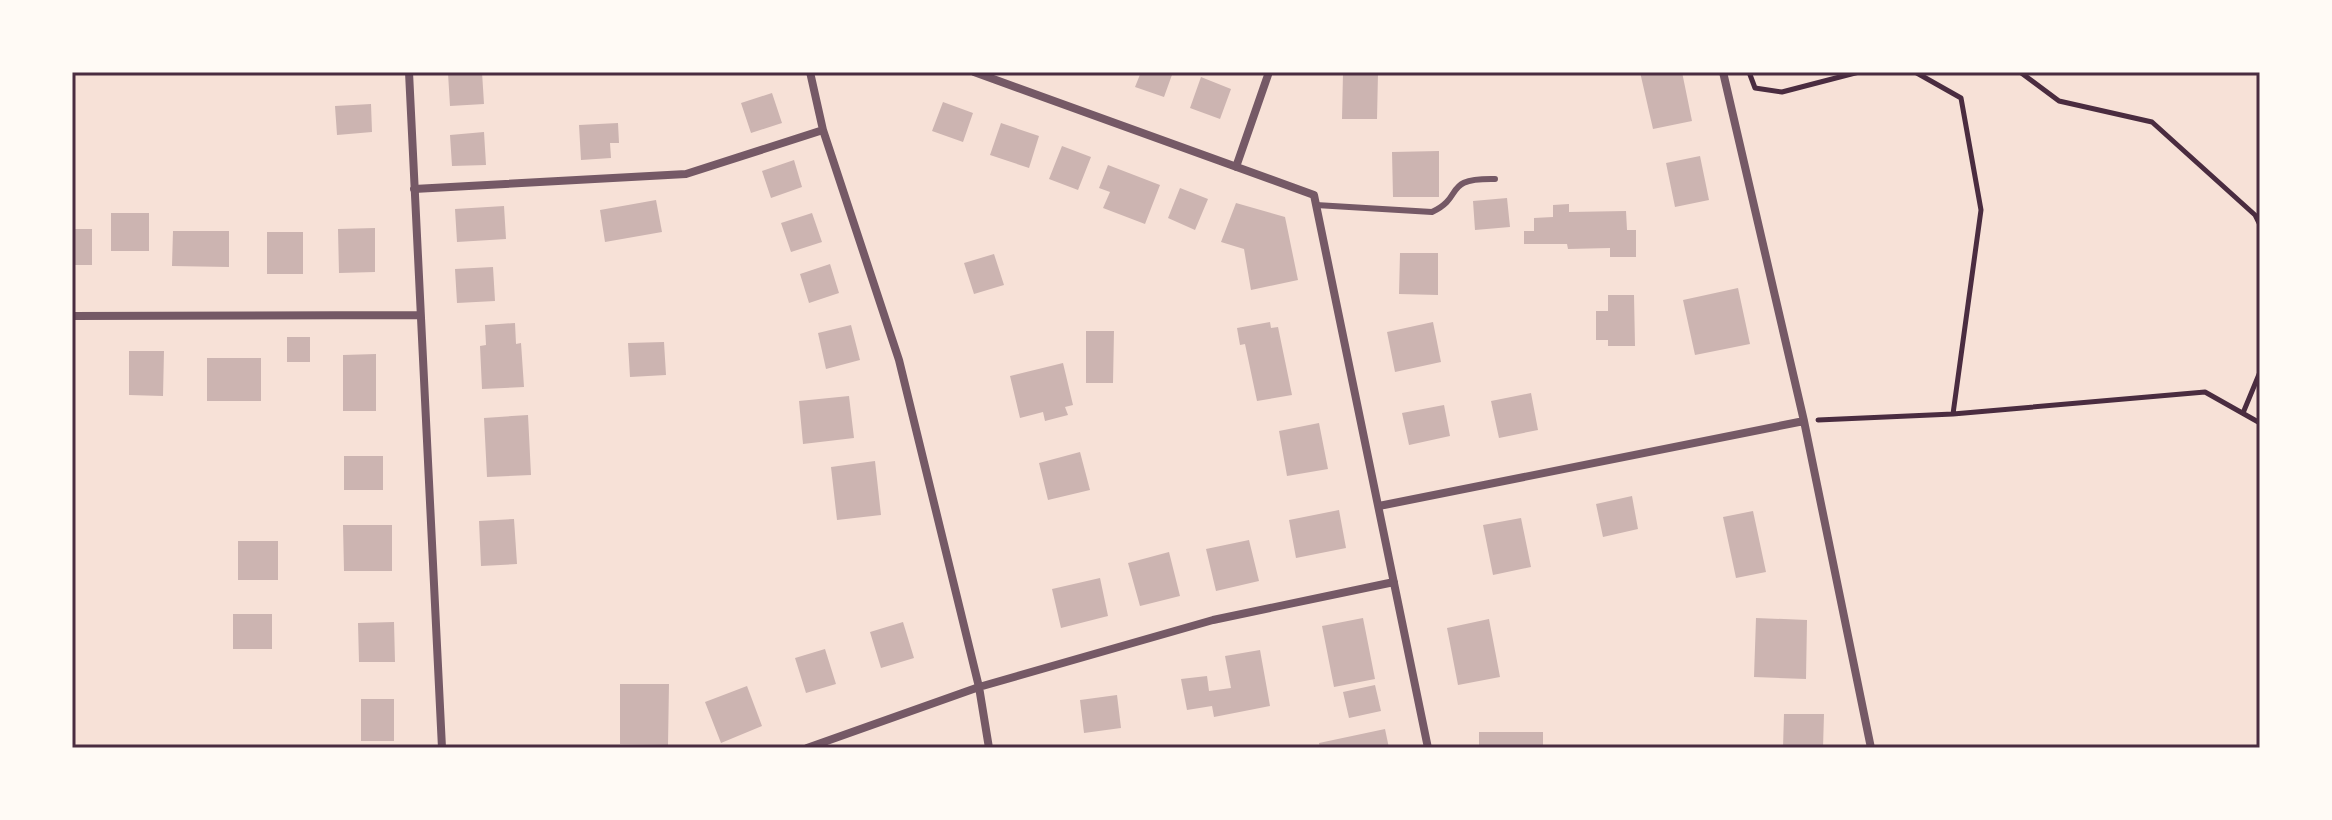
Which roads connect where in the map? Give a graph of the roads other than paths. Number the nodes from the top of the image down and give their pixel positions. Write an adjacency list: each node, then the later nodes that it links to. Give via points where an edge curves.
1 (409, 72): 9 (street)
2 (810, 72): 6 (street)
3 (974, 72): 7 (street)
4 (1269, 72): 7 (street)
5 (1723, 72): 13 (street)
6 (823, 130): 9 (street, via 686,174); 16 (street, via 899,360)
7 (1236, 167): 10 (street, via 1314,195)
8 (1495, 179): 10 (lane, via 1460,182 1432,212)
9 (414, 189): 11 (street)
10 (1316, 205): 14 (street)
11 (420, 315): 12 (street); 17 (street)
12 (72, 316)
13 (1804, 421): 14 (street); 21 (street)
14 (1379, 506): 15 (street)
15 (1394, 582): 16 (street, via 1213,620); 20 (street)
16 (979, 687): 18 (street); 19 (street)
17 (442, 748)
18 (807, 748)
19 (989, 748)
20 (1428, 748)
21 (1871, 748)

